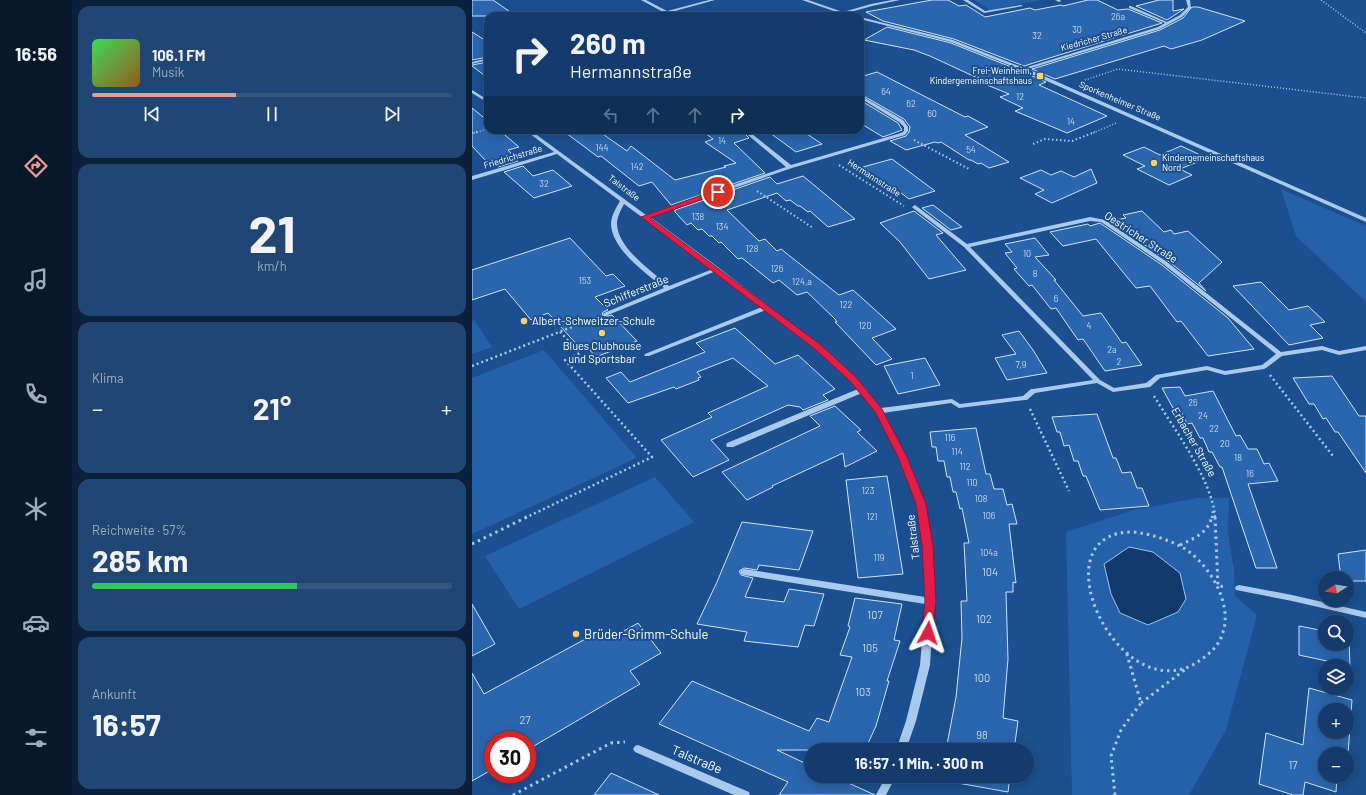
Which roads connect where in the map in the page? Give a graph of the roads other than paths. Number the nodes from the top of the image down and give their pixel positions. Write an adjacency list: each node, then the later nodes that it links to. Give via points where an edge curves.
1 (643, 0): 9 (street)
2 (713, 0): 9 (street)
3 (804, 0): 10 (street)
4 (898, 0): 11 (street)
5 (965, 0): 7 (street, via 984,12)
6 (1188, 0): 13 (street, Kiedricher Straße, via 1190,7 1186,13)
7 (1021, 6)
8 (1130, 7): 13 (street)
9 (666, 12)
10 (840, 12)
11 (846, 12)
12 (864, 19): 16 (street, Sporkenheimer Straße, via 952,41)
13 (1167, 23): 16 (street, Kiedricher Straße, via 1159,28)
14 (484, 60): 15 (street)
15 (472, 63)
16 (1024, 68): 28 (street, Sporkenheimer Straße)
17 (472, 91): 19 (street)
18 (864, 98): 23 (street, Hermannstraße, via 901,121 906,131)
19 (484, 99)
20 (533, 134): 22 (street, Talstraße)
21 (749, 134): 23 (street)
22 (558, 152): 24 (street, Friedrichstraße); 25 (street, Talstraße)
23 (790, 167): 27 (street, Hermannstraße)
24 (472, 178)
25 (623, 201): 27 (street, Talstraße); 31 (street, via 614,224 621,245)
26 (915, 207): 29 (street)
27 (645, 217): 30 (street, Talstraße)
28 (1366, 220)
29 (966, 246): 35 (street, Oestricher Straße, via 1090,220 1103,221 1165,263); 37 (street)
30 (717, 270): 31 (street, Schifferstraße); 32 (street, Talstraße)
31 (668, 289): 33 (street, Schifferstraße)
32 (766, 307): 36 (street); 38 (street, Talstraße, via 818,347)
33 (606, 314)
34 (1366, 348): 35 (street, via 1339,353 1322,348)
35 (1280, 354): 37 (street, via 1264,367 1225,373 1207,368 1158,376 1148,385 1113,390)
36 (647, 355)
37 (1098, 381): 39 (street, via 1032,391 1025,398 960,406 952,401)
38 (863, 390): 39 (street, Talstraße); 40 (street)
39 (879, 411): 43 (street, Talstraße, via 902,457 921,504 927,546)
40 (730, 445)
41 (744, 572): 43 (street)
42 (1239, 588): 44 (street)
43 (930, 601): 45 (street, Talstraße, via 925,665)
44 (1366, 615)
45 (903, 743)
46 (638, 749): 48 (street, Talstraße)
47 (887, 783): 49 (street)
48 (745, 795)
49 (881, 795)

